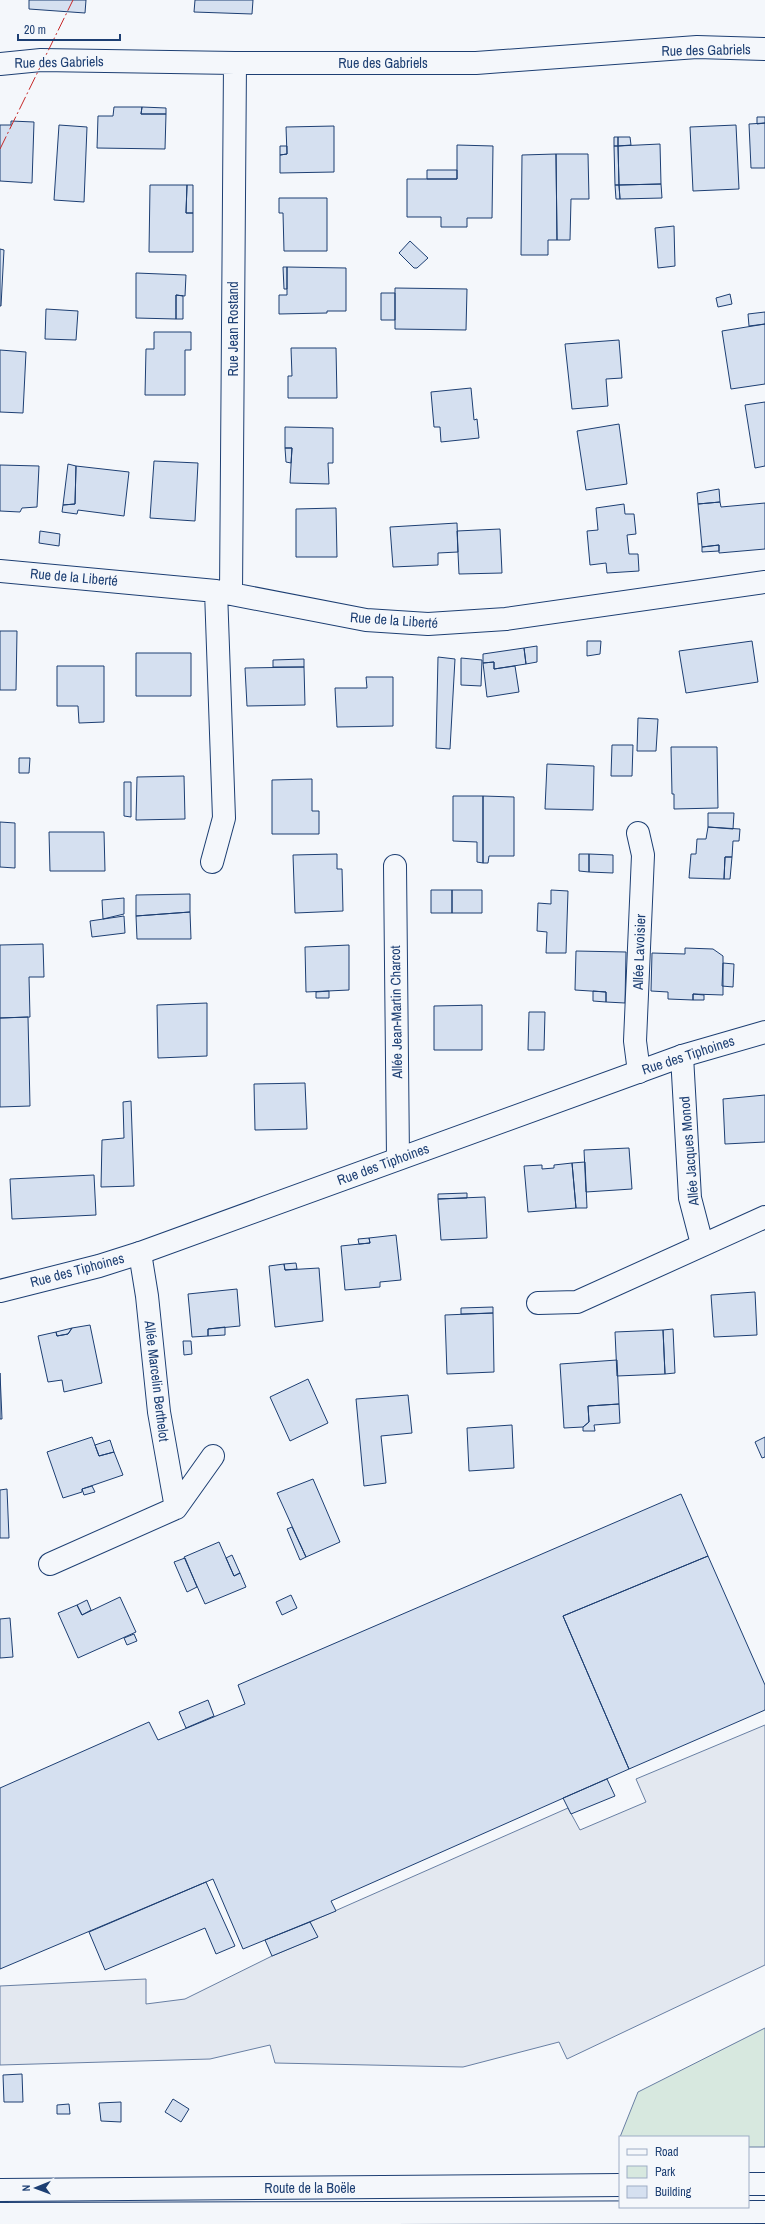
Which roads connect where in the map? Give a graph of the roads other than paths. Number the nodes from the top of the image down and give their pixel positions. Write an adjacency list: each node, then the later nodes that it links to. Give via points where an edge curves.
1 (765, 49): 2 (street, Rue des Gabriels, via 698,47 476,63)
2 (235, 63): 3 (street, Rue des Gabriels, via 41,60); 6 (street, Rue Jean Rostand)
3 (0, 64)
4 (0, 571): 6 (street, Rue de la Liberté)
5 (765, 582): 6 (street, Rue de la Liberté, via 506,619 428,624 366,620)
6 (223, 592): 8 (street, Rue Jean Rostand, via 224,818)
7 (638, 833): 12 (street, Allée Lavoisier, via 643,855 635,1041)
8 (212, 862)
9 (395, 866): 13 (street, Allée Jean-Martin Charcot)
10 (765, 1032): 11 (street, Rue des Tiphoines)
11 (682, 1056): 12 (street, Rue des Tiphoines); 15 (street, Allée Jacques Monod, via 690,1198)
12 (639, 1072): 13 (street, Rue des Tiphoines)
13 (398, 1158): 16 (street, Rue des Tiphoines)
14 (765, 1217): 15 (street)
15 (702, 1244): 18 (street, via 577,1302)
16 (140, 1253): 17 (street, Rue des Tiphoines); 20 (street, Allée Marcelin Berthelot, via 159,1412)
17 (0, 1291)
18 (538, 1303)
19 (213, 1456): 20 (street)
20 (176, 1508): 21 (street)
21 (50, 1564)
22 (749, 2184): 23 (street)
23 (765, 2184)
24 (619, 2185): 25 (street, Route de la Boële)
25 (0, 2190)
26 (765, 2212): 27 (street, Route de la Boële)
27 (0, 2214)

